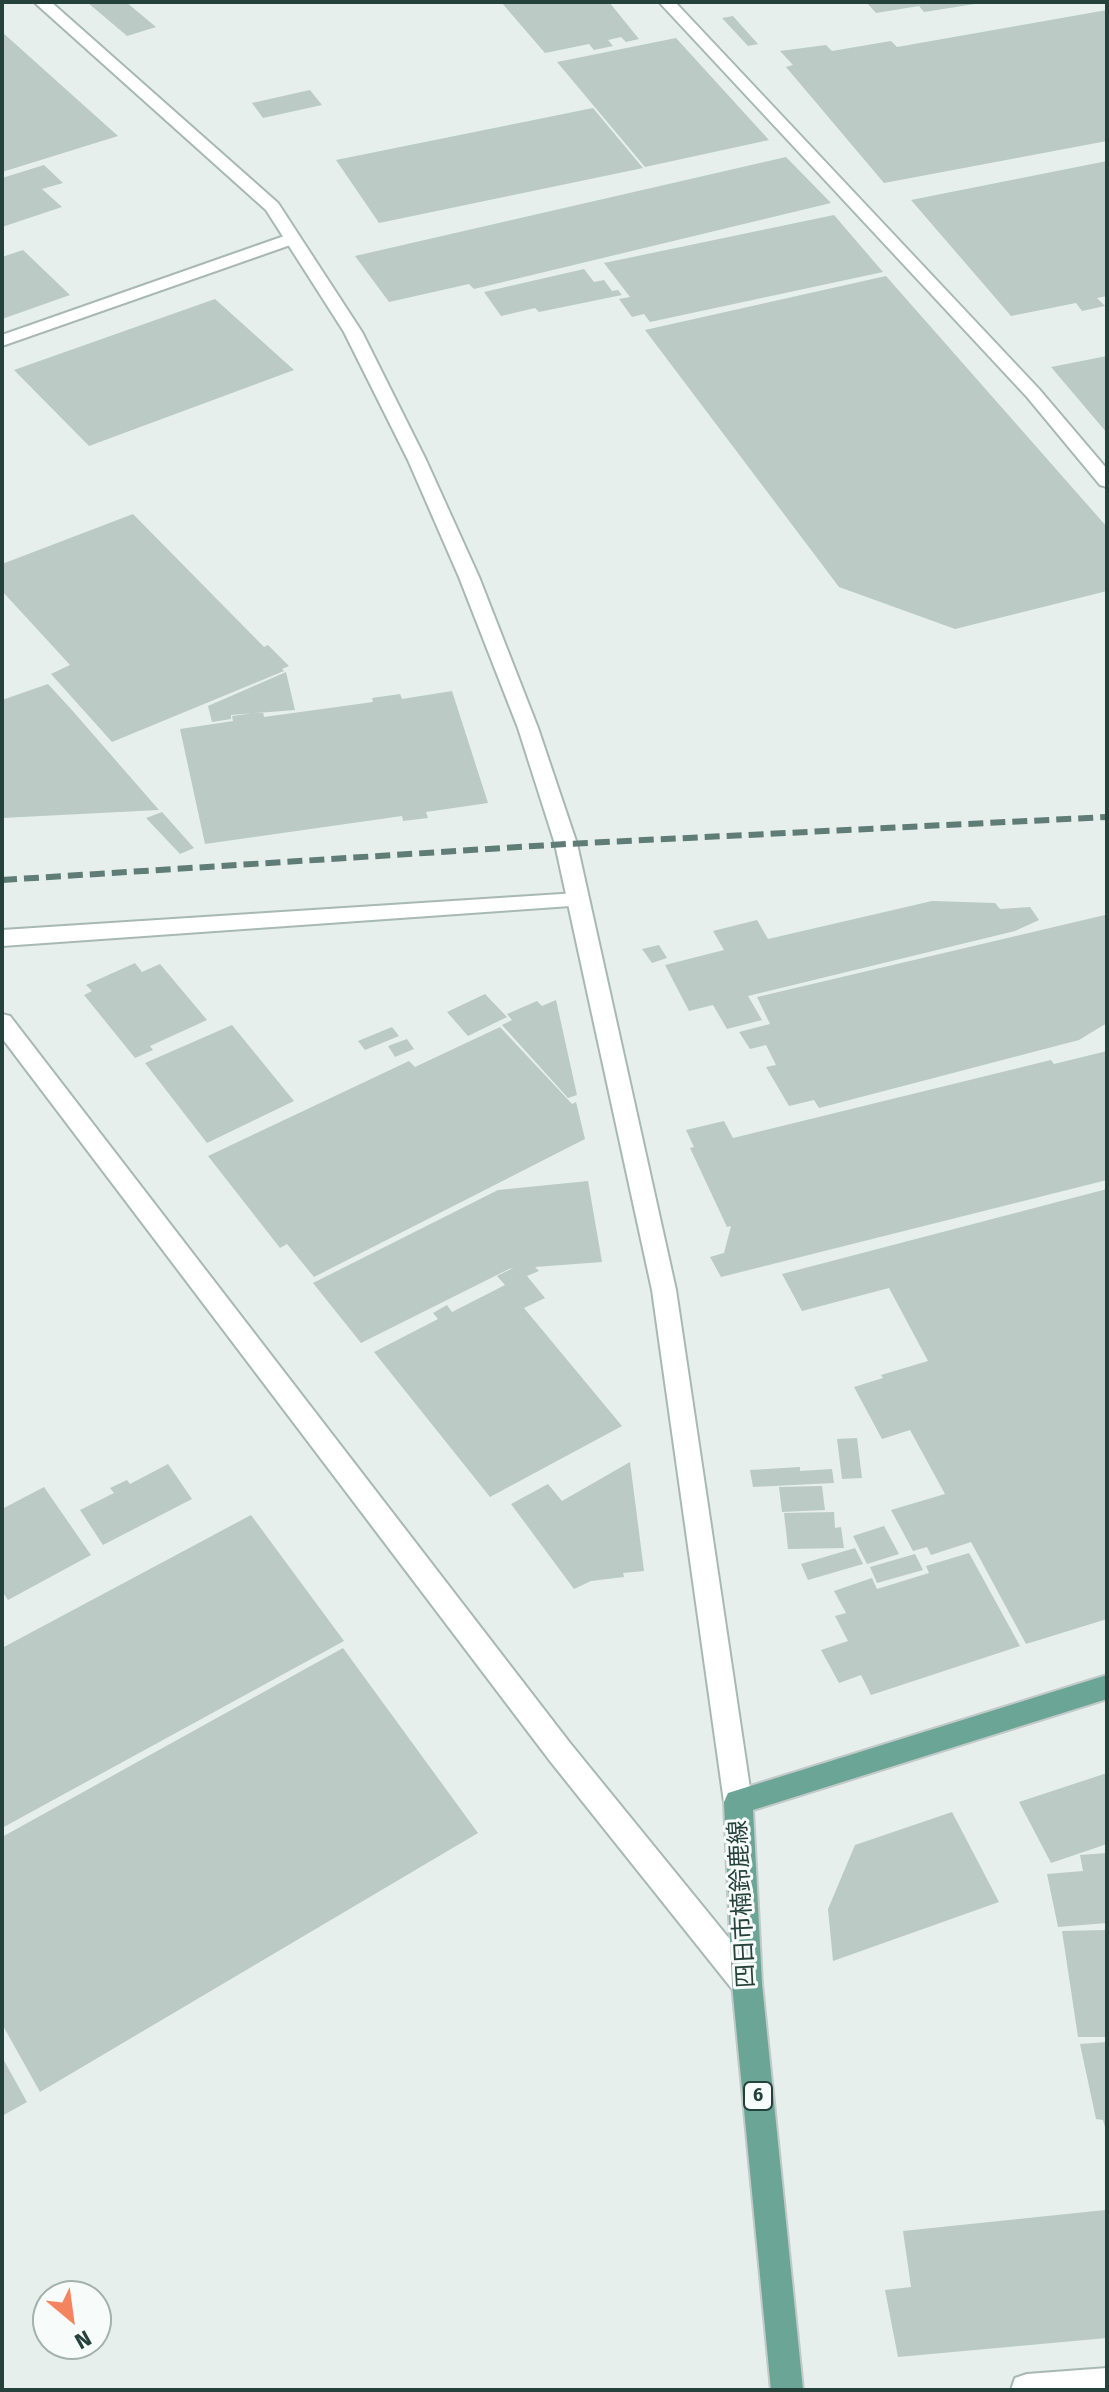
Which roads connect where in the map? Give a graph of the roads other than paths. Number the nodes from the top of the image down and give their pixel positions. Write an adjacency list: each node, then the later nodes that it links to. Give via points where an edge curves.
1 (42, 2): 3 (street, via 272,207)
2 (667, 2): 5 (street, via 1033,393)
3 (290, 239): 4 (street); 6 (street, via 353,332 469,577 528,728 566,844)
4 (2, 341)
5 (1107, 481)
6 (577, 900): 7 (street); 10 (street, via 664,1290)
7 (2, 938)
8 (2, 1022): 11 (street, via 560,1752)
9 (1107, 1687): 10 (main road, 四日市楠鈴鹿線)
10 (738, 1802): 11 (main road, 四日市楠鈴鹿線 / 6)
11 (747, 1984): 13 (main road, 四日市楠鈴鹿線 / 6)
12 (1107, 2384): 14 (street)
13 (787, 2390)
14 (1027, 2390)

